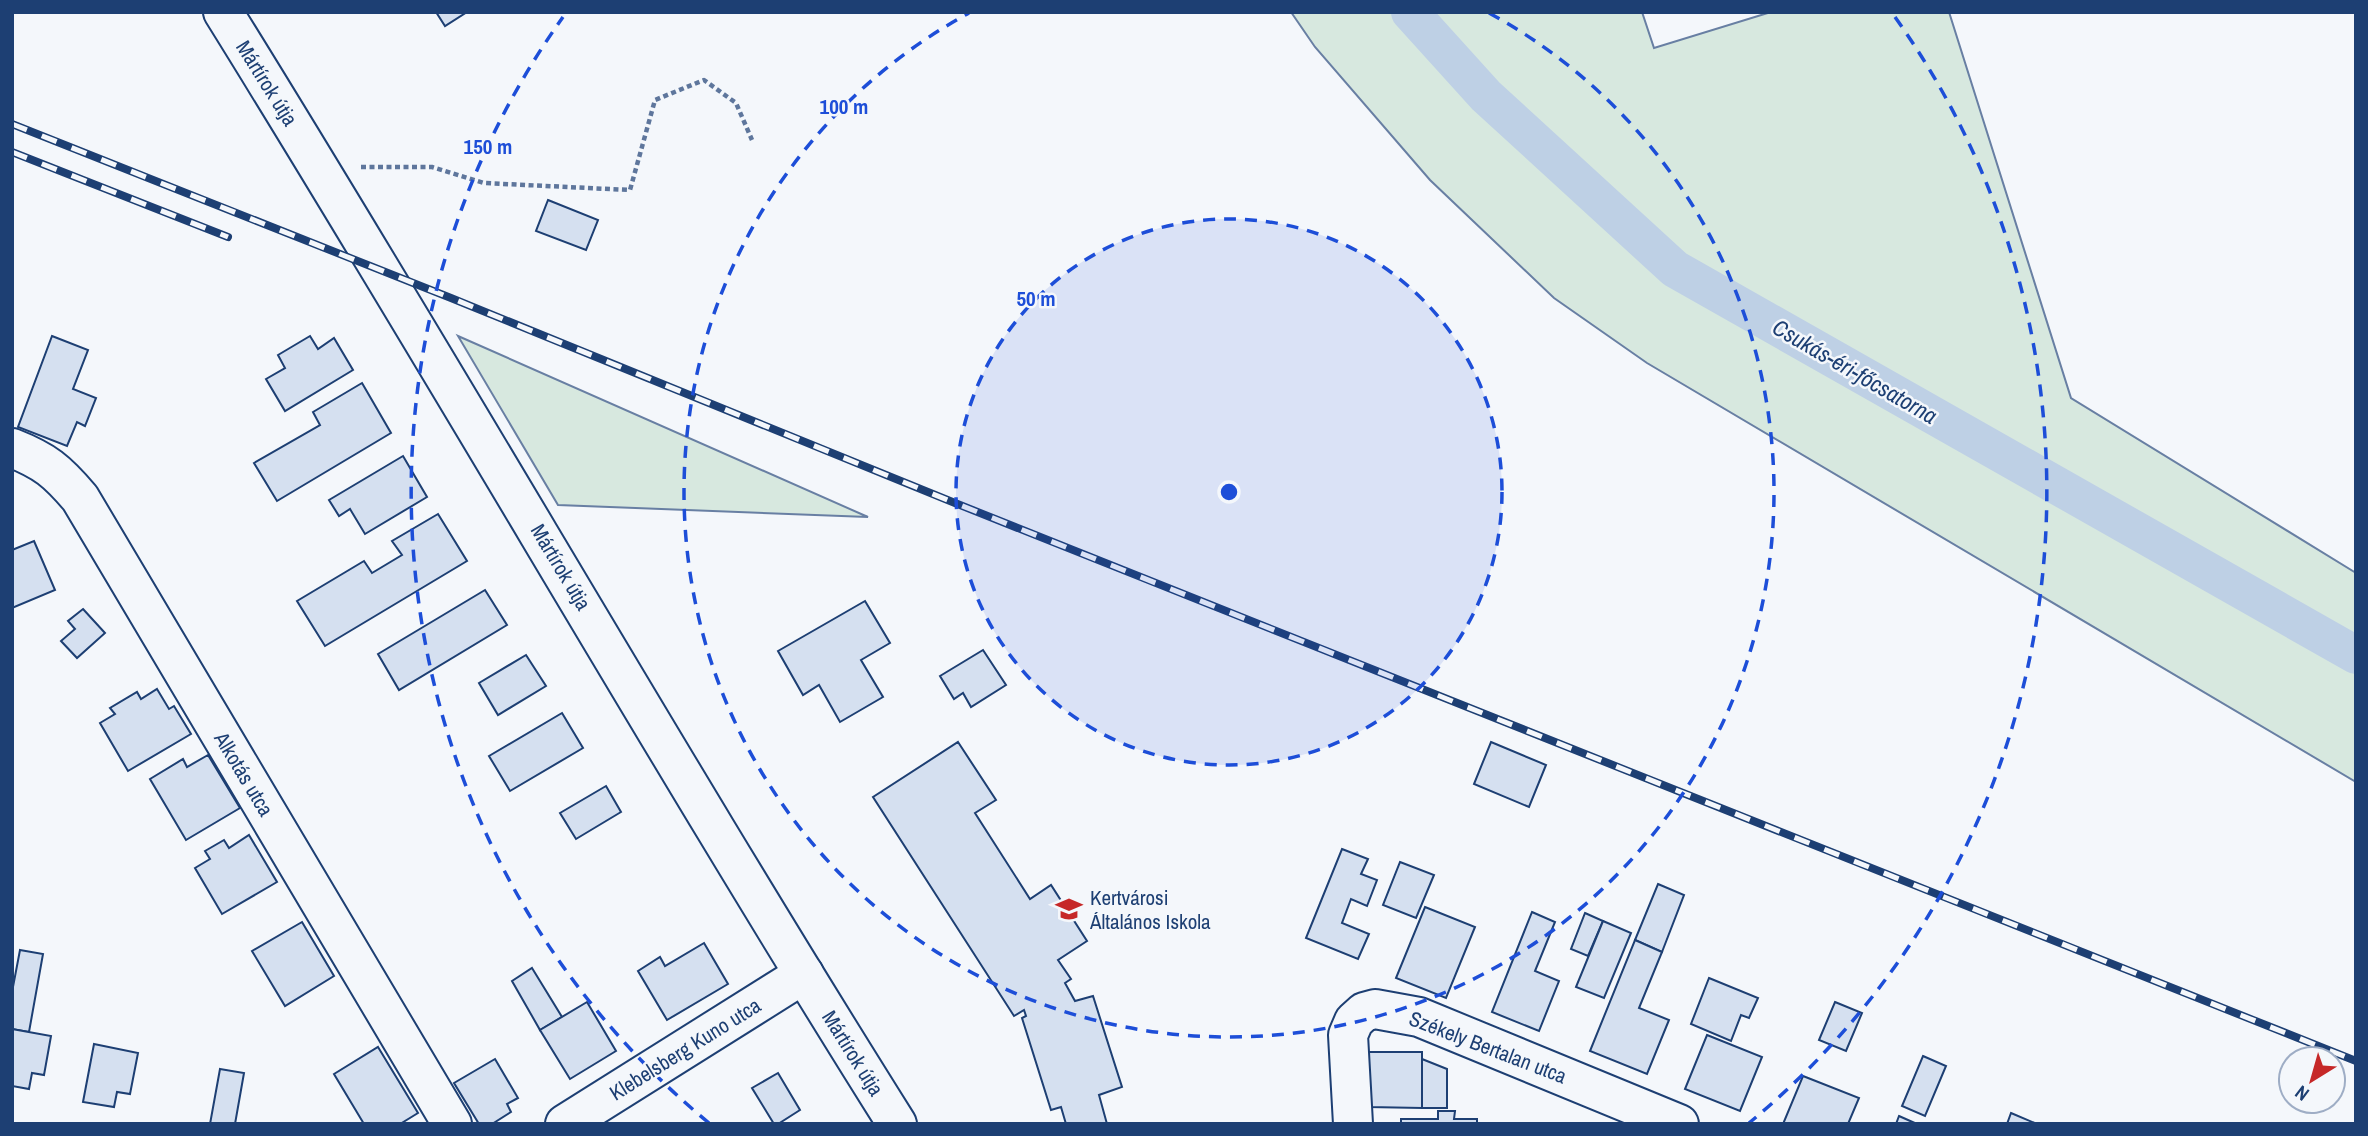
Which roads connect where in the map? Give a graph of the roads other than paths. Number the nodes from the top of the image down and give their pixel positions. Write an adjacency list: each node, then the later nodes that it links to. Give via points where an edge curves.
1 (222, 12): 3 (street, Mártírok útja)
2 (12, 448): 4 (street, Alkotás utca, via 57,471 80,498)
3 (804, 974): 5 (street, Klebelsberg Kuno utca); 6 (street, Mártírok útja)
4 (452, 1124)
5 (565, 1124)
6 (897, 1124)
7 (1353, 1124): 8 (street, Székely Bertalan utca, via 1348,1035 1364,1012 1387,1009 1419,1017)
8 (1679, 1124)

